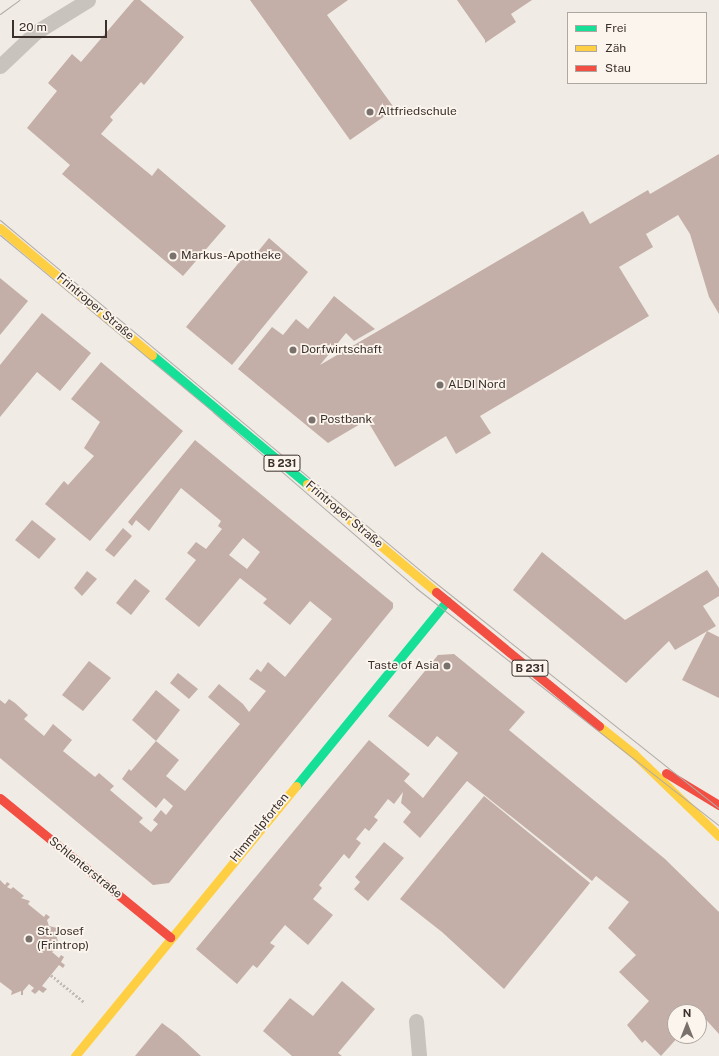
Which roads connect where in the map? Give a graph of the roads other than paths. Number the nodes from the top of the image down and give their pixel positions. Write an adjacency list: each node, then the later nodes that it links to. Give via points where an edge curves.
1 (88, 0): 2 (lane, via 36,32)
2 (0, 66)
3 (0, 228): 4 (main road, Frintroper Straße / B 231)
4 (447, 601): 5 (main road, Frintroper Straße / B 231); 9 (main road, Himmelpforten)
5 (634, 754): 7 (main road, Frintroper Straße / B 231); 8 (main road, Frintroper Straße / B 231)
6 (0, 798): 9 (main road, Schlenterstraße)
7 (719, 805)
8 (719, 836)
9 (170, 937): 11 (main road, Himmelpforten)
10 (416, 1021): 12 (lane)
11 (75, 1056)
12 (419, 1056)

